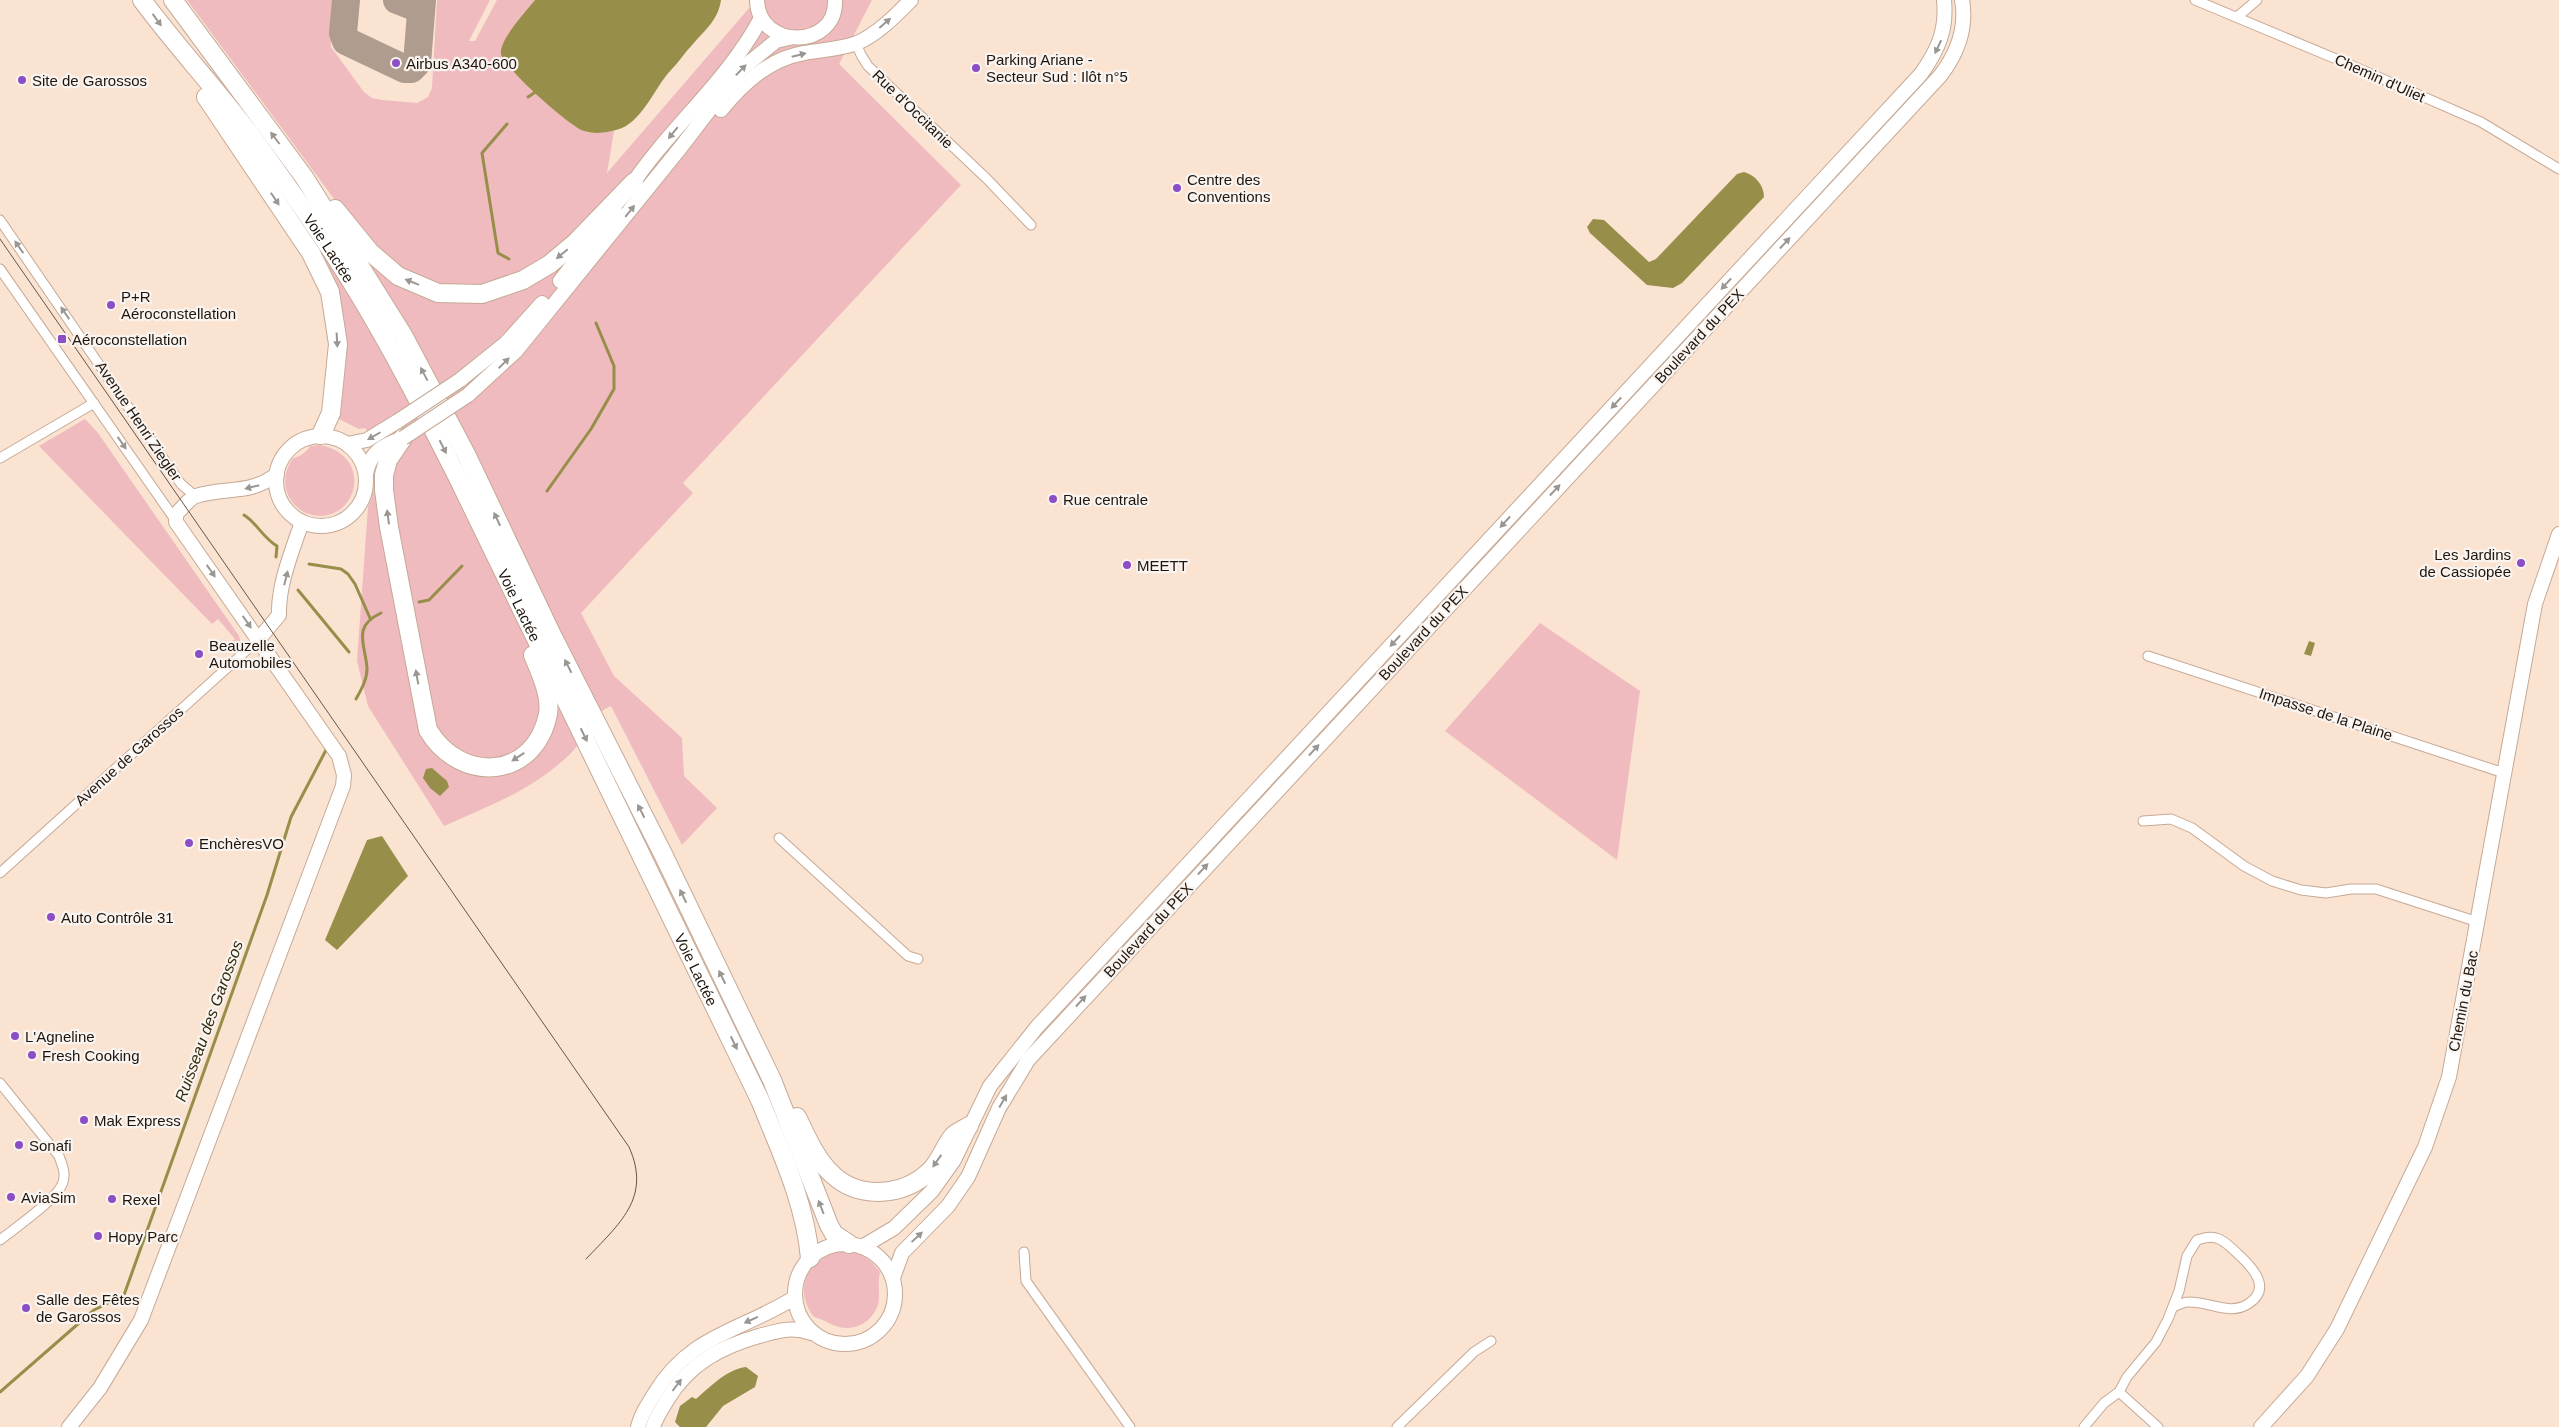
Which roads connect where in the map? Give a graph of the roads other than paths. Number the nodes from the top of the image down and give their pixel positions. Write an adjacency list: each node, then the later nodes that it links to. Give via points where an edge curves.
1 (142, 0): 13 (highway, Voie Lactée, one-way to 13)
2 (172, 0): 17 (highway, Voie Lactée, one-way to 2)
3 (757, 0): 11 (main road)
4 (835, 0): 12 (main road, via 832,16 824,27 808,36)
5 (911, 0): 14 (main road, one-way to 5, via 874,34)
6 (1944, 0): 44 (main road, Boulevard du PEX, one-way to 44, via 1946,15 1942,37 1921,74 1037,1027 990,1086)
7 (1962, 0): 49 (main road, Boulevard du PEX, one-way to 7, via 902,1253 948,1206 964,1184 999,1108 1028,1060 1940,76 1957,50 1963,20)
8 (2195, 0): 10 (street, Chemin d'Uliet)
9 (2257, 0): 10 (street)
10 (2237, 17): 16 (street, Chemin d'Uliet, via 2481,122)
11 (761, 18): 12 (main road, via 768,27); 18 (main road, one-way to 18, via 735,59)
12 (788, 38): 15 (main road, one-way to 12, via 740,70 776,41)
13 (172, 41): 23 (highway, one-way to 23, via 218,116 311,253 330,292 338,344 331,413); 33 (highway, Voie Lactée, one-way to 33, via 256,143 360,295 408,378)
14 (856, 43): 15 (main road, one-way to 14, via 706,128 735,93 772,64); 20 (street, Rue d'Occitanie, via 868,66)
15 (681, 148): 24 (main road, one-way to 15, bridge, via 468,395 516,351)
16 (2559, 169)
17 (304, 177): 18 (highway, one-way to 17, via 550,264 523,280 482,294 438,292 398,276 370,252 324,195); 42 (highway, Voie Lactée, one-way to 17, via 467,456 403,335)
18 (634, 182): 25 (main road, one-way to 25, bridge, via 613,214 524,325 494,355 367,440)
19 (0, 220): 29 (street, Avenue Henri Ziegler, one-way to 19, via 181,484)
20 (1031, 225)
21 (0, 269): 22 (street, Avenue Henri Ziegler)
22 (94, 403): 26 (street); 30 (street, Avenue Henri Ziegler, one-way to 30)
23 (321, 435): 25 (main road); 27 (main road, via 297,443 288,451)
24 (403, 438): 28 (main road, via 376,452 368,462); 33 (highway, one-way to 24, via 523,628 544,682 548,712 540,736 522,756 500,766 471,767 436,744 428,730 389,527 384,475 388,460)
25 (347, 444): 28 (main road, via 356,452)
26 (0, 458)
27 (276, 474): 29 (main road, one-way to 29, via 264,484 252,488); 31 (main road, via 282,503 292,516)
28 (366, 474): 31 (main road, via 363,495 352,514 326,526)
29 (195, 496): 30 (main road, via 176,514)
30 (176, 522): 34 (main road, one-way to 34)
31 (302, 522): 34 (main road, one-way to 31, via 279,615)
32 (2559, 534): 36 (main road, Chemin du Bac, via 2534,604)
33 (527, 619): 48 (highway, Voie Lactée, one-way to 48, via 729,1032 767,1117 807,1226)
34 (259, 639): 39 (street, Avenue de Garossos); 55 (main road, via 339,756 343,786 141,1320 100,1388)
35 (2148, 656): 36 (street, Impasse de la Plaine)
36 (2504, 773): 40 (main road, Chemin du Bac)
37 (2143, 821): 40 (street, via 2171,819 2192,828 2244,866 2272,881 2301,890 2326,893 2376,889)
38 (779, 838): 41 (street, via 908,956)
39 (0, 872)
40 (2478, 922): 62 (main road, Chemin du Bac, via 2449,1077 2425,1147 2338,1329 2307,1376)
41 (918, 959)
42 (739, 1012): 44 (highway, one-way to 42, via 954,1135 936,1164 918,1181 894,1191 855,1189 833,1176 819,1160 773,1068); 46 (highway, Voie Lactée, one-way to 42, via 834,1234 828,1225 772,1080)
43 (0, 1083): 45 (street, via 59,1156 64,1169 63,1183 55,1195)
44 (969, 1126): 46 (main road, Boulevard du PEX, via 954,1160 926,1198 894,1228)
45 (0, 1240)
46 (856, 1245): 48 (main road, via 835,1245); 49 (main road, via 875,1254)
47 (1024, 1252): 58 (street, via 1026,1281)
48 (810, 1258): 50 (main road, via 795,1283)
49 (893, 1278): 52 (main road, via 896,1294 893,1309 887,1323 876,1335 846,1345 830,1343)
50 (794, 1298): 52 (main road, via 802,1323); 56 (main road, one-way to 56, via 703,1342 680,1359 664,1378)
51 (2173, 1307): 51 (street, via 2187,1302 2238,1308 2257,1295 2259,1279 2255,1270 2218,1238 2197,1240 2187,1256); 54 (street, via 2156,1342)
52 (811, 1333): 57 (main road, one-way to 52, via 675,1387 705,1358 737,1343 784,1330 798,1328)
53 (1491, 1341): 59 (street, via 1474,1352)
54 (2119, 1392): 60 (street); 61 (street)
55 (69, 1427)
56 (638, 1427)
57 (654, 1427)
58 (1130, 1427)
59 (1397, 1427)
60 (2084, 1427)
61 (2158, 1427)
62 (2261, 1427)

